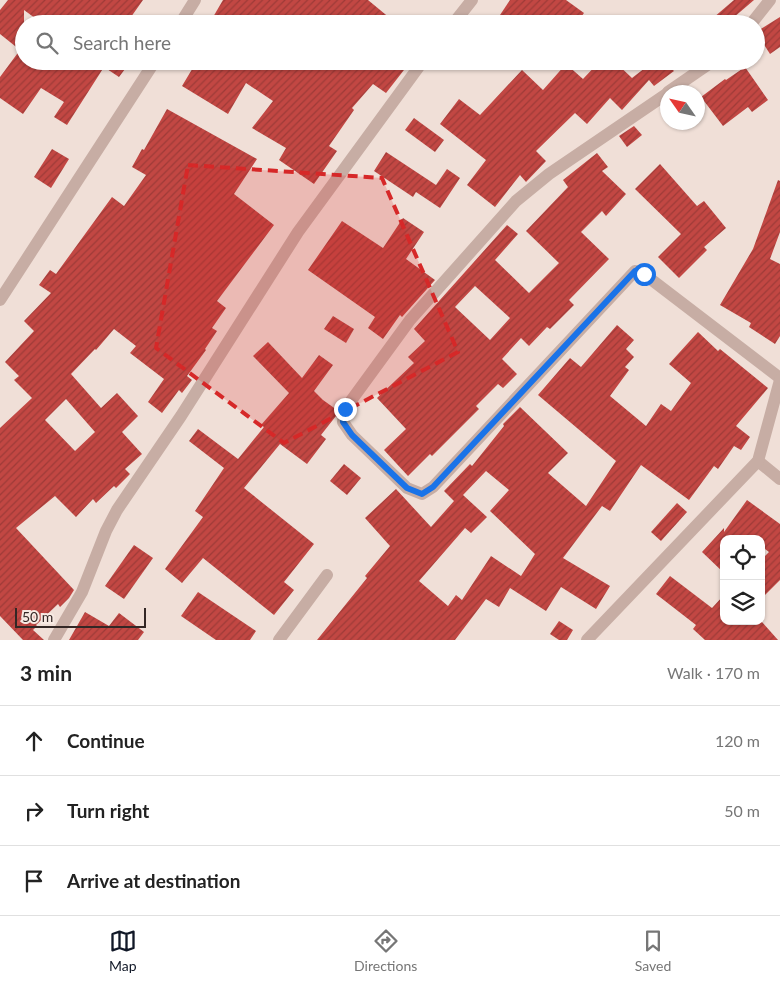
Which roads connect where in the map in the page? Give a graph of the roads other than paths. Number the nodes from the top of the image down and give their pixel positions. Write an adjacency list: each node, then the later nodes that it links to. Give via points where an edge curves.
1 (196, 0): 4 (street)
2 (472, 0): 5 (street)
3 (770, 0): 6 (street)
4 (186, 15)
5 (460, 15)
6 (758, 15)
7 (150, 70): 12 (street)
8 (416, 70): 17 (street, via 298,232 117,510 82,592)
9 (700, 70): 10 (street)
10 (679, 85)
11 (660, 98): 13 (street, via 549,174 516,201 410,320 345,409 343,422 352,435 407,488 422,494 433,487 635,271 644,274)
12 (0, 300)
13 (780, 379): 14 (street)
14 (758, 461): 15 (street); 19 (street)
15 (780, 479)
16 (327, 575): 18 (street)
17 (54, 640)
18 (278, 640)
19 (587, 640)

